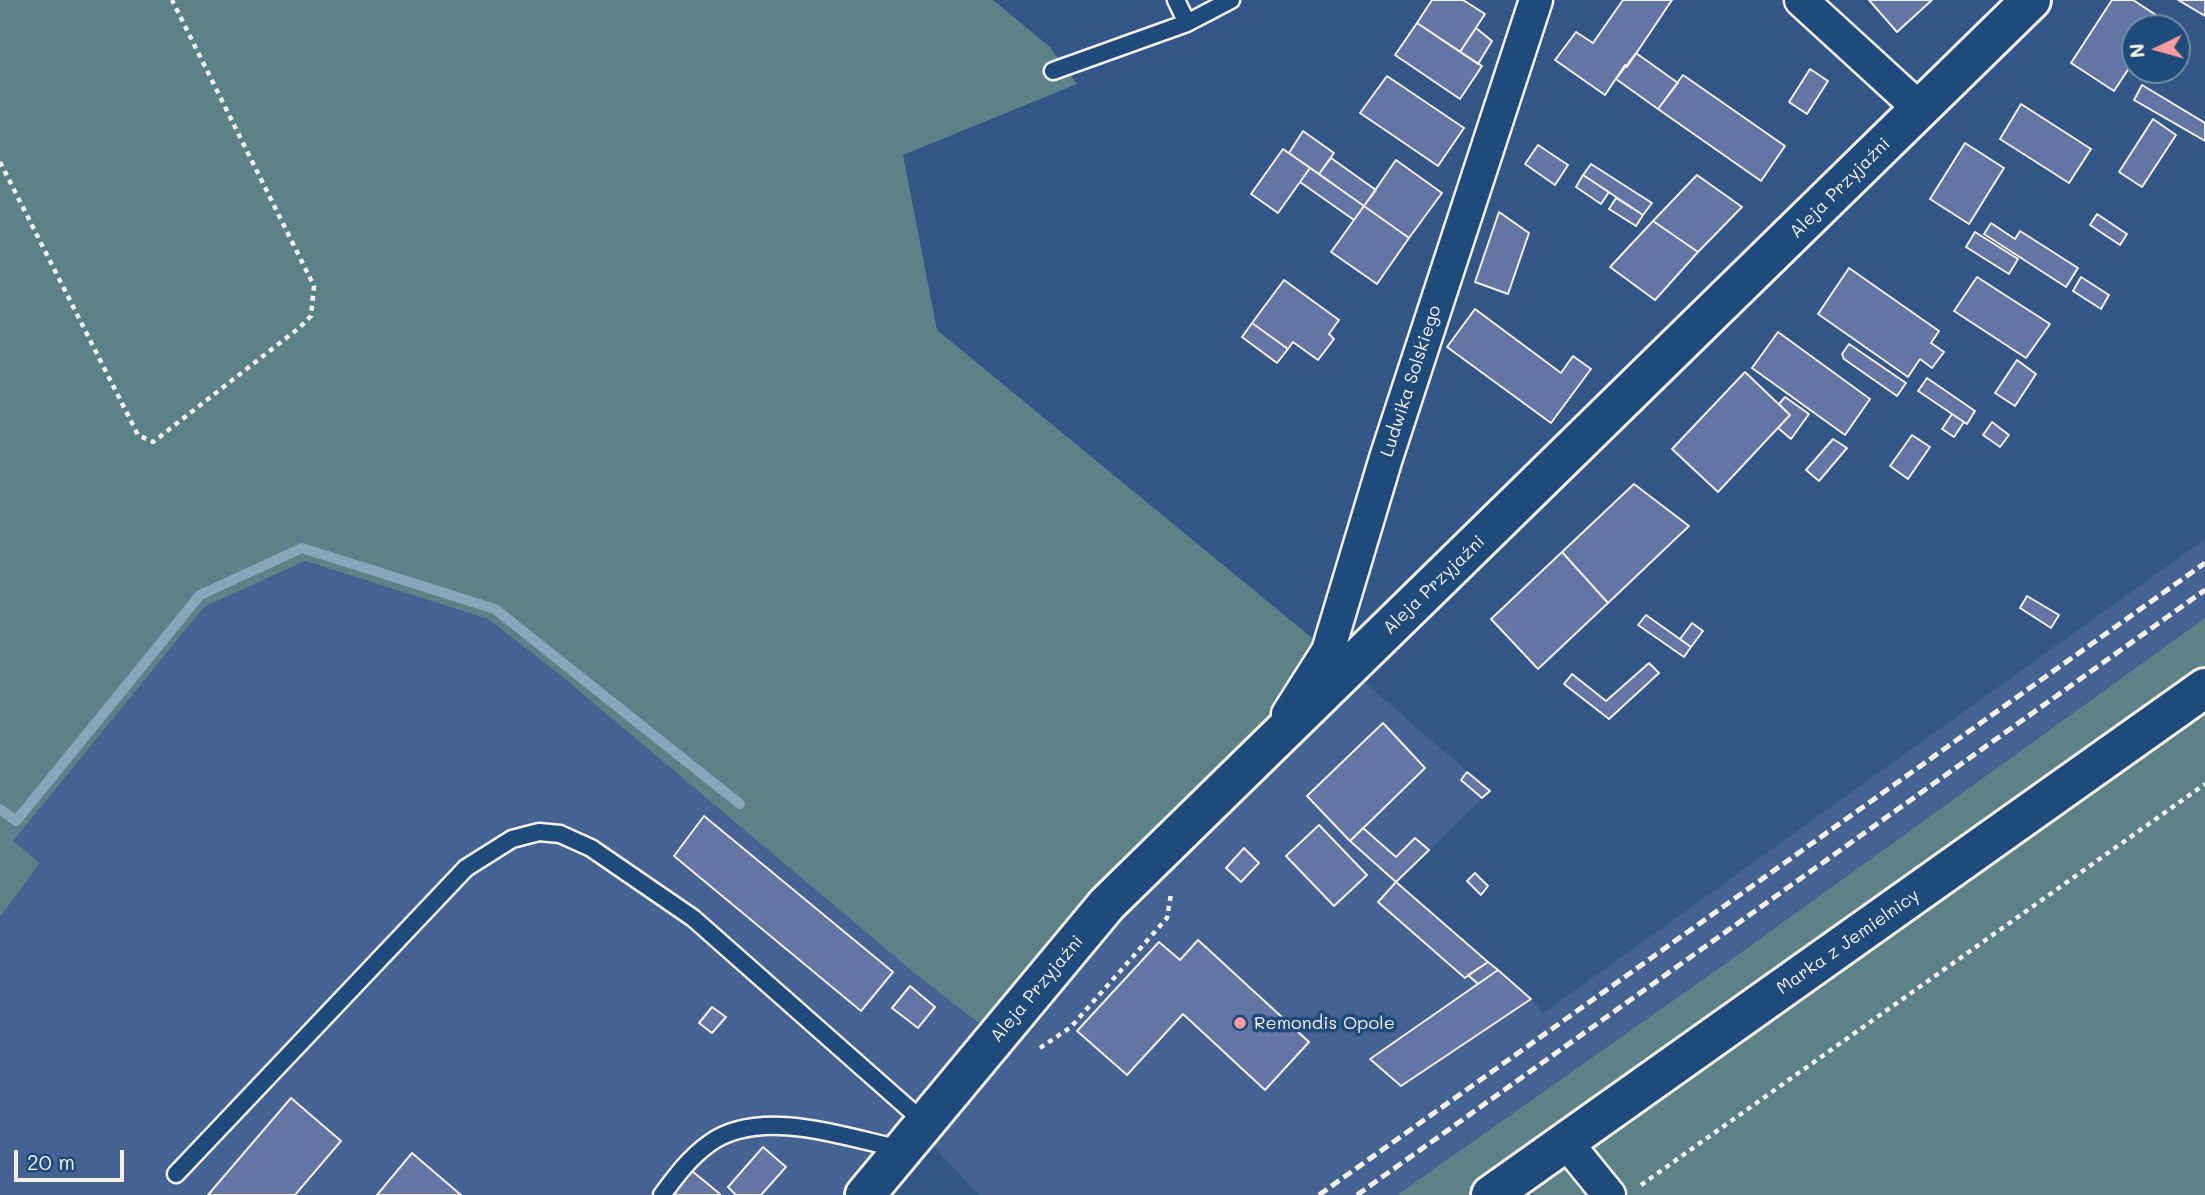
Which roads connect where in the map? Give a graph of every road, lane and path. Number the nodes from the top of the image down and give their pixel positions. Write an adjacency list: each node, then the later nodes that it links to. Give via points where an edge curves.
1 (172, 0): 10 (path, via 314,286 311,316 299,328 153,442 138,435)
2 (1176, 0): 7 (lane)
3 (1231, 0): 7 (lane)
4 (1536, 0): 12 (street, Ludwika Solskiego, via 1328,651)
5 (1801, 0): 9 (street)
6 (2031, 0): 9 (street, Aleja Przyjaźni)
7 (1187, 23): 8 (lane)
8 (1053, 71)
9 (1920, 109): 12 (street, Aleja Przyjaźni)
10 (0, 162)
11 (2205, 688): 17 (street, Marka z Jemielnicy)
12 (1265, 750): 16 (street, Aleja Przyjaźni, via 1107,904)
13 (2205, 783): 19 (path)
14 (1174, 885): 15 (path, via 1167,918 1072,1027)
15 (1032, 1053)
16 (914, 1136): 18 (lane, via 693,918 591,848 560,834 539,832 512,839 466,867); 20 (lane, via 751,1127 712,1142); 21 (street, Aleja Przyjaźni)
17 (1566, 1142): 22 (street, Marka z Jemielnicy); 23 (street)
18 (176, 1174)
19 (1639, 1187)
20 (662, 1195)
21 (865, 1195)
22 (1491, 1195)
23 (1609, 1195)

